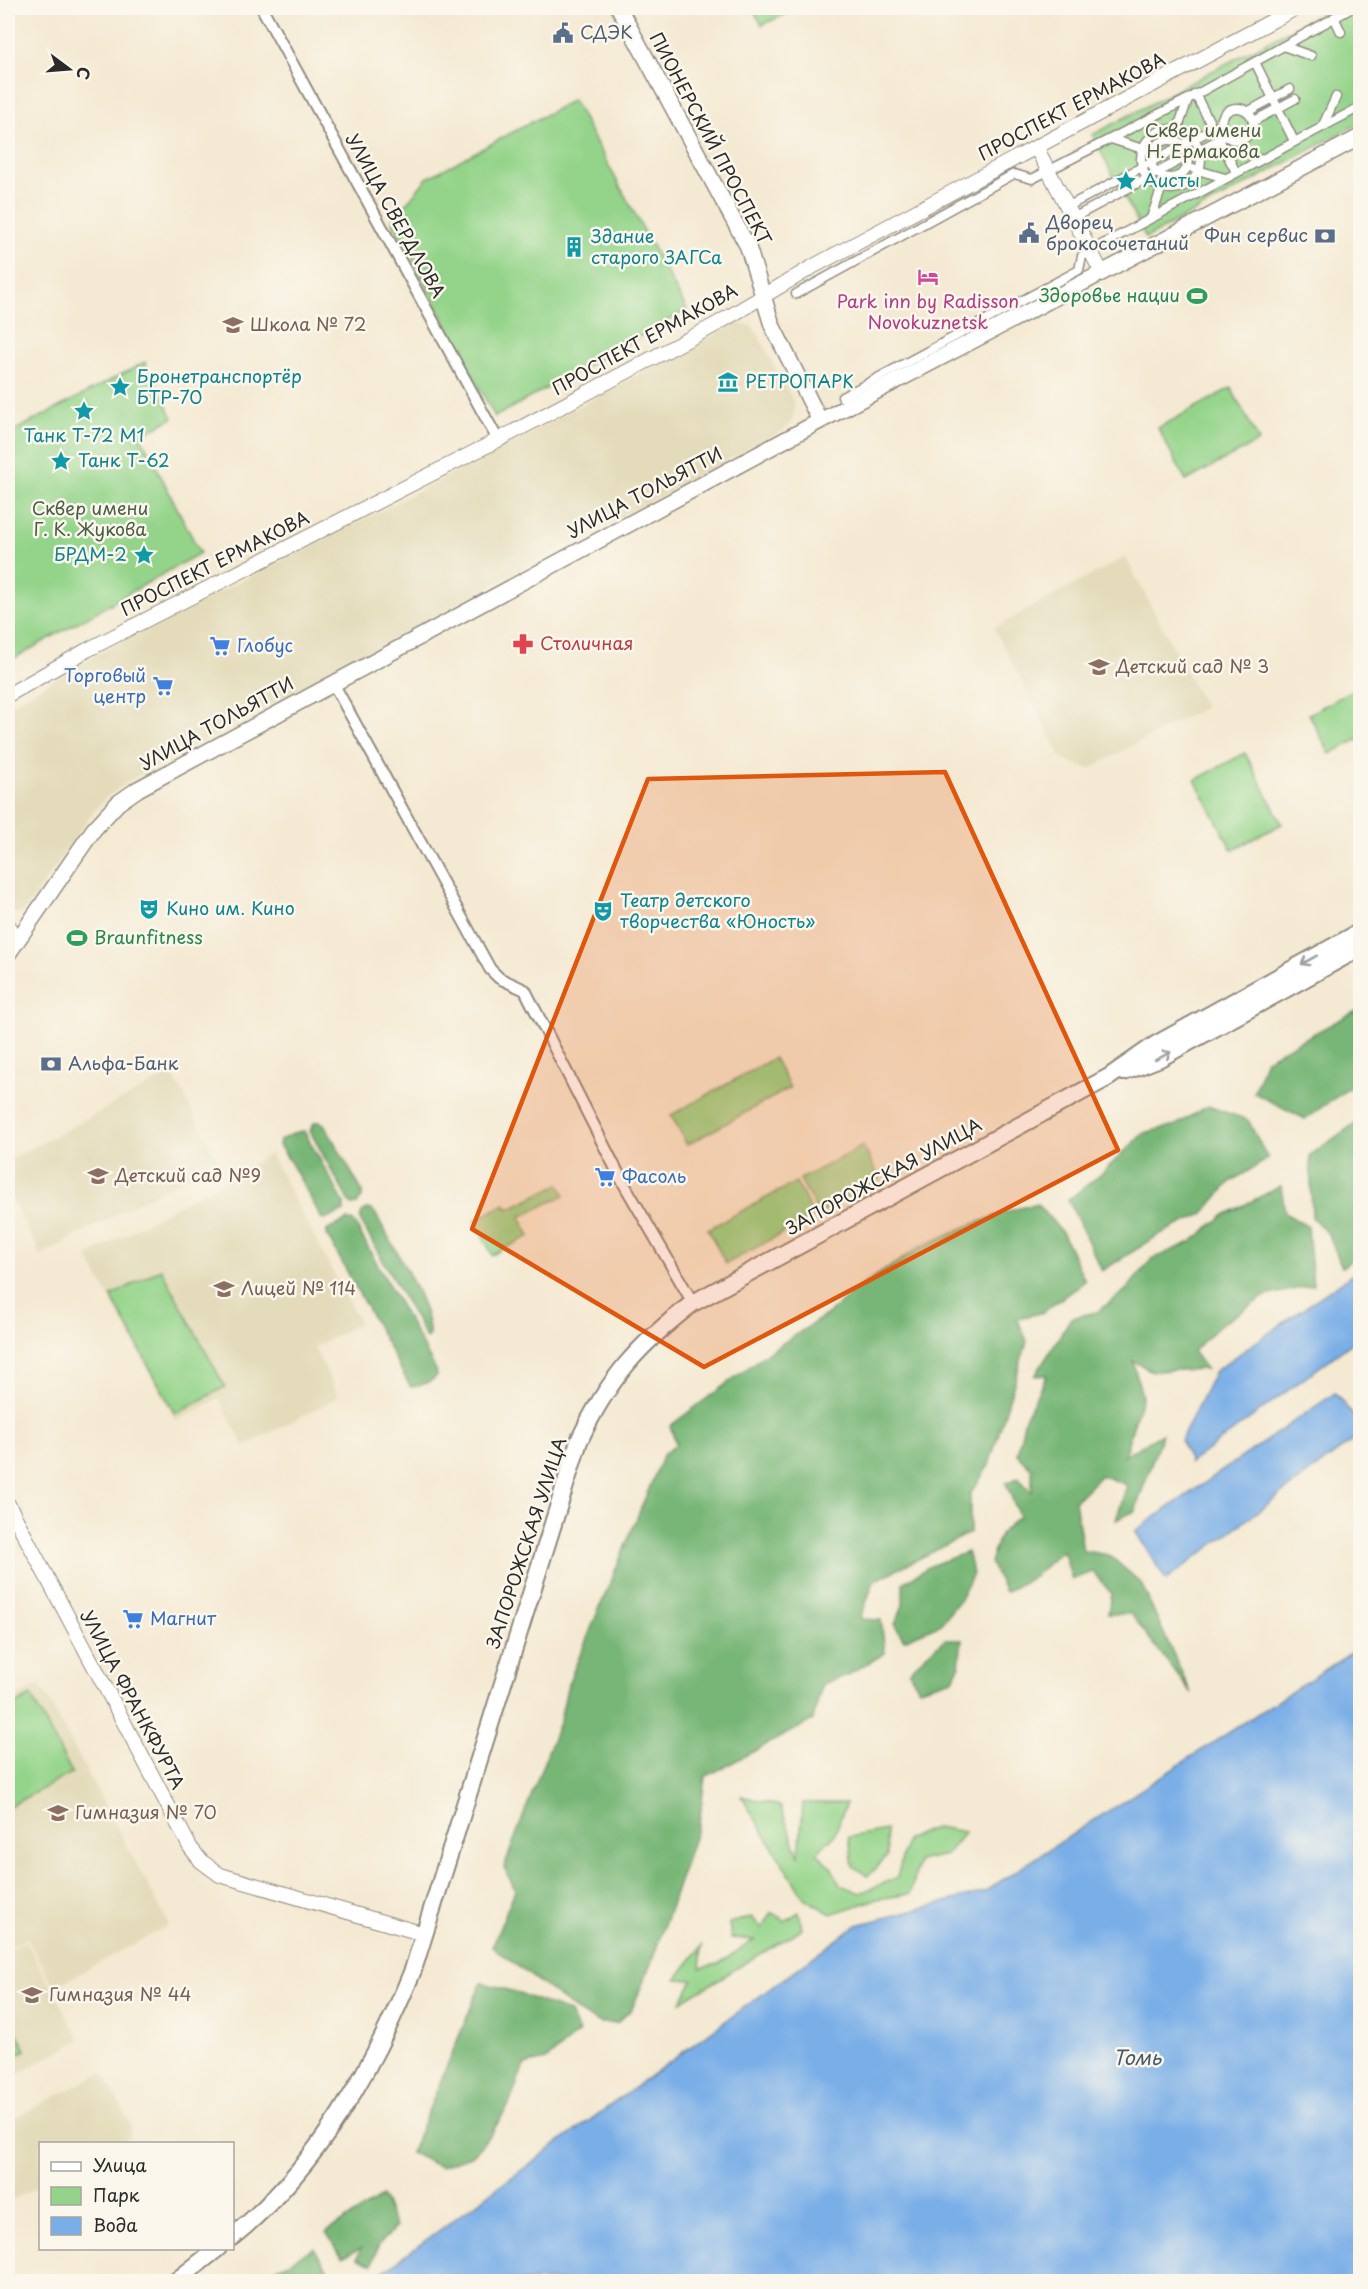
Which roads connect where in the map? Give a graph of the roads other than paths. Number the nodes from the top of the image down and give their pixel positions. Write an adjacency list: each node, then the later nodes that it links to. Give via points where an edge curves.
1 (262, 8): 59 (street, УЛИЦА СВЕРДЛОВА)
2 (619, 8): 55 (main road, ПИОНЕРСКИЙ ПРОСПЕКТ, via 748,247)
3 (1296, 8): 32 (street, ПРОСПЕКТ ЕРМАКОВА)
4 (1352, 8): 5 (street)
5 (1334, 17): 6 (street); 7 (street)
6 (1341, 32)
7 (1283, 46): 8 (street); 9 (street)
8 (1311, 56)
9 (1255, 62): 11 (street); 13 (street)
10 (1290, 89): 13 (street)
11 (1191, 96): 18 (street); 21 (street); 22 (street)
12 (1336, 97): 20 (street)
13 (1274, 98): 15 (street); 17 (street)
14 (1295, 99): 15 (street)
15 (1279, 107): 19 (street); 29 (street)
16 (1360, 107): 20 (street)
17 (1249, 111): 19 (street); 21 (street, via 1239,107 1228,109)
18 (1150, 118): 23 (street); 26 (street)
19 (1254, 121): 25 (street, via 1246,138)
20 (1323, 125): 29 (street)
21 (1217, 127): 25 (street); 28 (street)
22 (1177, 130): 23 (street); 27 (street); 28 (street)
23 (1157, 133): 30 (street); 33 (street)
24 (1360, 137): 54 (main road, УЛИЦА ТОЛЬЯТТИ)
25 (1222, 138): 34 (street); 42 (street)
26 (1111, 139): 33 (street); 40 (street)
27 (1173, 140): 30 (street); 31 (street)
28 (1193, 140): 31 (street); 34 (street)
29 (1294, 141): 42 (street)
30 (1161, 142): 35 (street)
31 (1183, 145): 36 (street); 37 (street)
32 (1036, 147): 40 (street); 55 (street, ПРОСПЕКТ ЕРМАКОВА)
33 (1142, 149): 35 (street); 39 (street)
34 (1199, 150): 36 (street); 41 (street)
35 (1152, 152): 37 (street)
36 (1189, 156): 38 (street); 43 (street)
37 (1151, 162): 39 (street); 43 (street)
38 (1188, 167): 41 (street); 44 (street)
39 (1142, 168): 45 (street); 51 (street)
40 (1048, 170): 51 (street); 56 (street, via 1032,179 1014,174)
41 (1198, 170): 47 (street); 48 (street)
42 (1236, 172): 47 (street)
43 (1156, 173): 45 (street); 46 (street)
44 (1179, 176): 46 (street); 48 (street)
45 (1147, 178): 49 (street); 51 (street)
46 (1166, 178): 49 (street)
47 (1225, 178): 50 (street)
48 (1184, 186): 49 (street); 50 (street)
49 (1162, 188): 52 (street)
50 (1189, 197): 52 (street)
51 (1070, 212): 53 (street)
52 (1151, 218): 53 (street)
53 (1090, 251): 54 (street); 57 (street, via 1082,256 1079,270)
54 (1102, 273): 58 (main road, УЛИЦА ТОЛЬЯТТИ)
55 (764, 294): 58 (main road, ПИОНЕРСКИЙ ПРОСПЕКТ, via 772,326); 59 (street, ПРОСПЕКТ ЕРМАКОВА, via 715,325)
56 (796, 294)
57 (842, 397)
58 (820, 421): 60 (main road, УЛИЦА ТОЛЬЯТТИ)
59 (498, 440): 61 (street, ПРОСПЕКТ ЕРМАКОВА, via 87,650)
60 (333, 683): 64 (main road, УЛИЦА ТОЛЬЯТТИ, via 118,803 94,829); 68 (street, via 490,969 499,978 525,990 621,1177)
61 (8, 695)
62 (8, 925): 64 (street)
63 (1360, 932): 67 (main road, ЗАПОРОЖСКАЯ УЛИЦА, one-way to 67, via 1155,1045)
64 (18, 940): 66 (main road, УЛИЦА ТОЛЬЯТТИ)
65 (1360, 948): 67 (main road, ЗАПОРОЖСКАЯ УЛИЦА, one-way to 65, via 1160,1058)
66 (8, 954)
67 (1109, 1077): 68 (main road, ЗАПОРОЖСКАЯ УЛИЦА)
68 (693, 1303): 70 (main road, ЗАПОРОЖСКАЯ УЛИЦА, via 652,1336 620,1371 596,1406 579,1441)
69 (8, 1504): 70 (street, УЛИЦА ФРАНКФУРТА, via 201,1861 220,1875)
70 (424, 1934): 71 (main road, ЗАПОРОЖСКАЯ УЛИЦА, via 398,2007 362,2080 323,2139 281,2191)
71 (234, 2234)
72 (215, 2250): 73 (main road)
73 (175, 2282)

